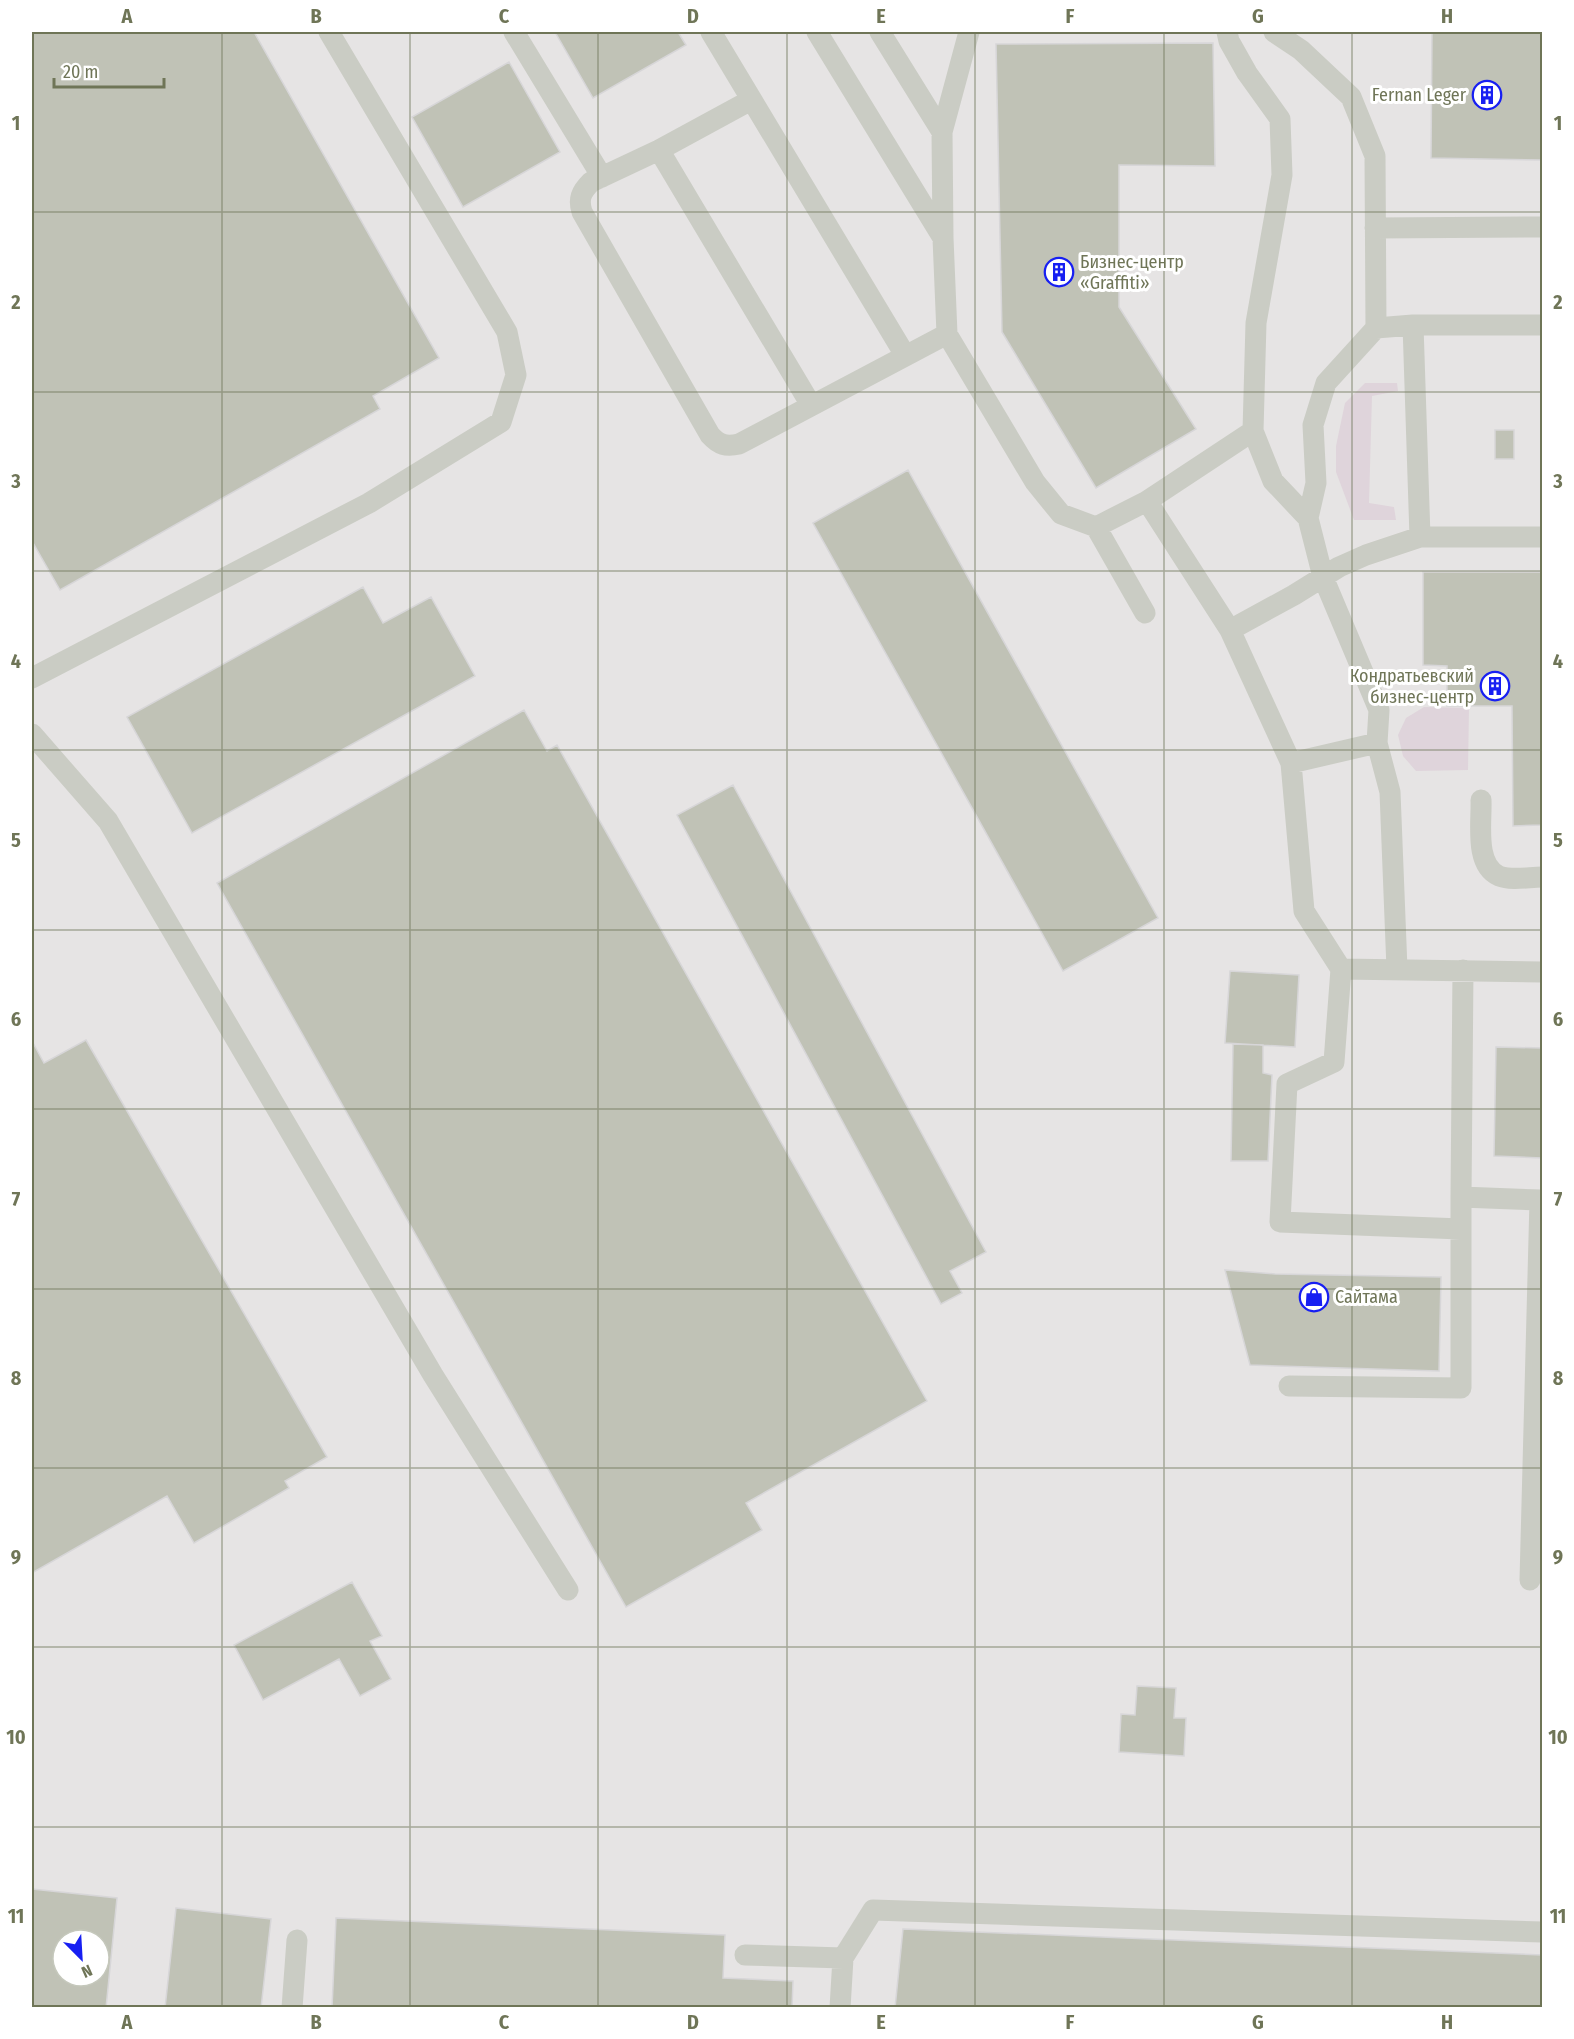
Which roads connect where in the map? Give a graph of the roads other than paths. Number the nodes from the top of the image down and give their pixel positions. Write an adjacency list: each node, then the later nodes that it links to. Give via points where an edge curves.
1 (329, 32): 31 (lane, via 507,332 516,375 501,422 369,503)
2 (514, 32): 12 (lane)
3 (711, 32): 9 (lane)
4 (817, 32): 15 (lane)
5 (880, 32): 10 (lane)
6 (969, 32): 10 (lane)
7 (1227, 32): 22 (lane, via 1247,73 1280,119 1282,175 1256,323)
8 (1274, 32): 14 (lane, via 1301,50 1351,97 1375,156)
9 (751, 100): 11 (lane); 20 (lane)
10 (942, 132): 15 (lane)
11 (659, 150): 12 (lane); 21 (lane)
12 (602, 177): 21 (lane, via 582,190 582,212 717,443 739,444)
13 (1542, 227): 14 (lane)
14 (1375, 228): 18 (lane)
15 (943, 238): 19 (lane)
16 (1413, 325): 17 (lane); 18 (lane); 26 (lane)
17 (1542, 325)
18 (1376, 328): 24 (lane, via 1326,383 1313,425 1316,483)
19 (946, 334): 20 (lane); 25 (lane, via 1035,482 1061,514)
20 (905, 355): 21 (lane)
21 (811, 405)
22 (1253, 431): 23 (lane); 24 (lane, via 1273,481)
23 (1147, 501): 25 (lane); 30 (lane)
24 (1308, 518): 28 (lane)
25 (1096, 527): 29 (lane)
26 (1420, 537): 27 (lane); 28 (lane, via 1366,555)
27 (1542, 537)
28 (1323, 577): 30 (lane); 33 (lane, via 1379,710)
29 (1145, 613)
30 (1230, 630): 34 (lane)
31 (32, 678)
32 (32, 734): 46 (lane, via 108,821 427,1365)
33 (1377, 743): 34 (lane); 38 (lane, via 1390,792)
34 (1292, 764): 37 (lane, via 1304,911)
35 (1481, 800): 36 (lane, via 1482,850 1490,870 1509,878)
36 (1542, 877)
37 (1341, 969): 38 (lane); 43 (lane, via 1334,1062 1287,1084 1280,1222)
38 (1397, 969): 39 (lane)
39 (1463, 970): 40 (lane); 41 (lane)
40 (1542, 972)
41 (1461, 1197): 42 (lane); 43 (lane)
42 (1541, 1200): 45 (lane)
43 (1461, 1229): 44 (lane, via 1461,1388)
44 (1289, 1386)
45 (1530, 1580)
46 (568, 1590)
47 (1542, 1932): 50 (lane, via 873,1910)
48 (297, 1940): 51 (lane)
49 (745, 1955): 50 (lane)
50 (843, 1958): 52 (lane)
51 (292, 2007)
52 (840, 2007)

